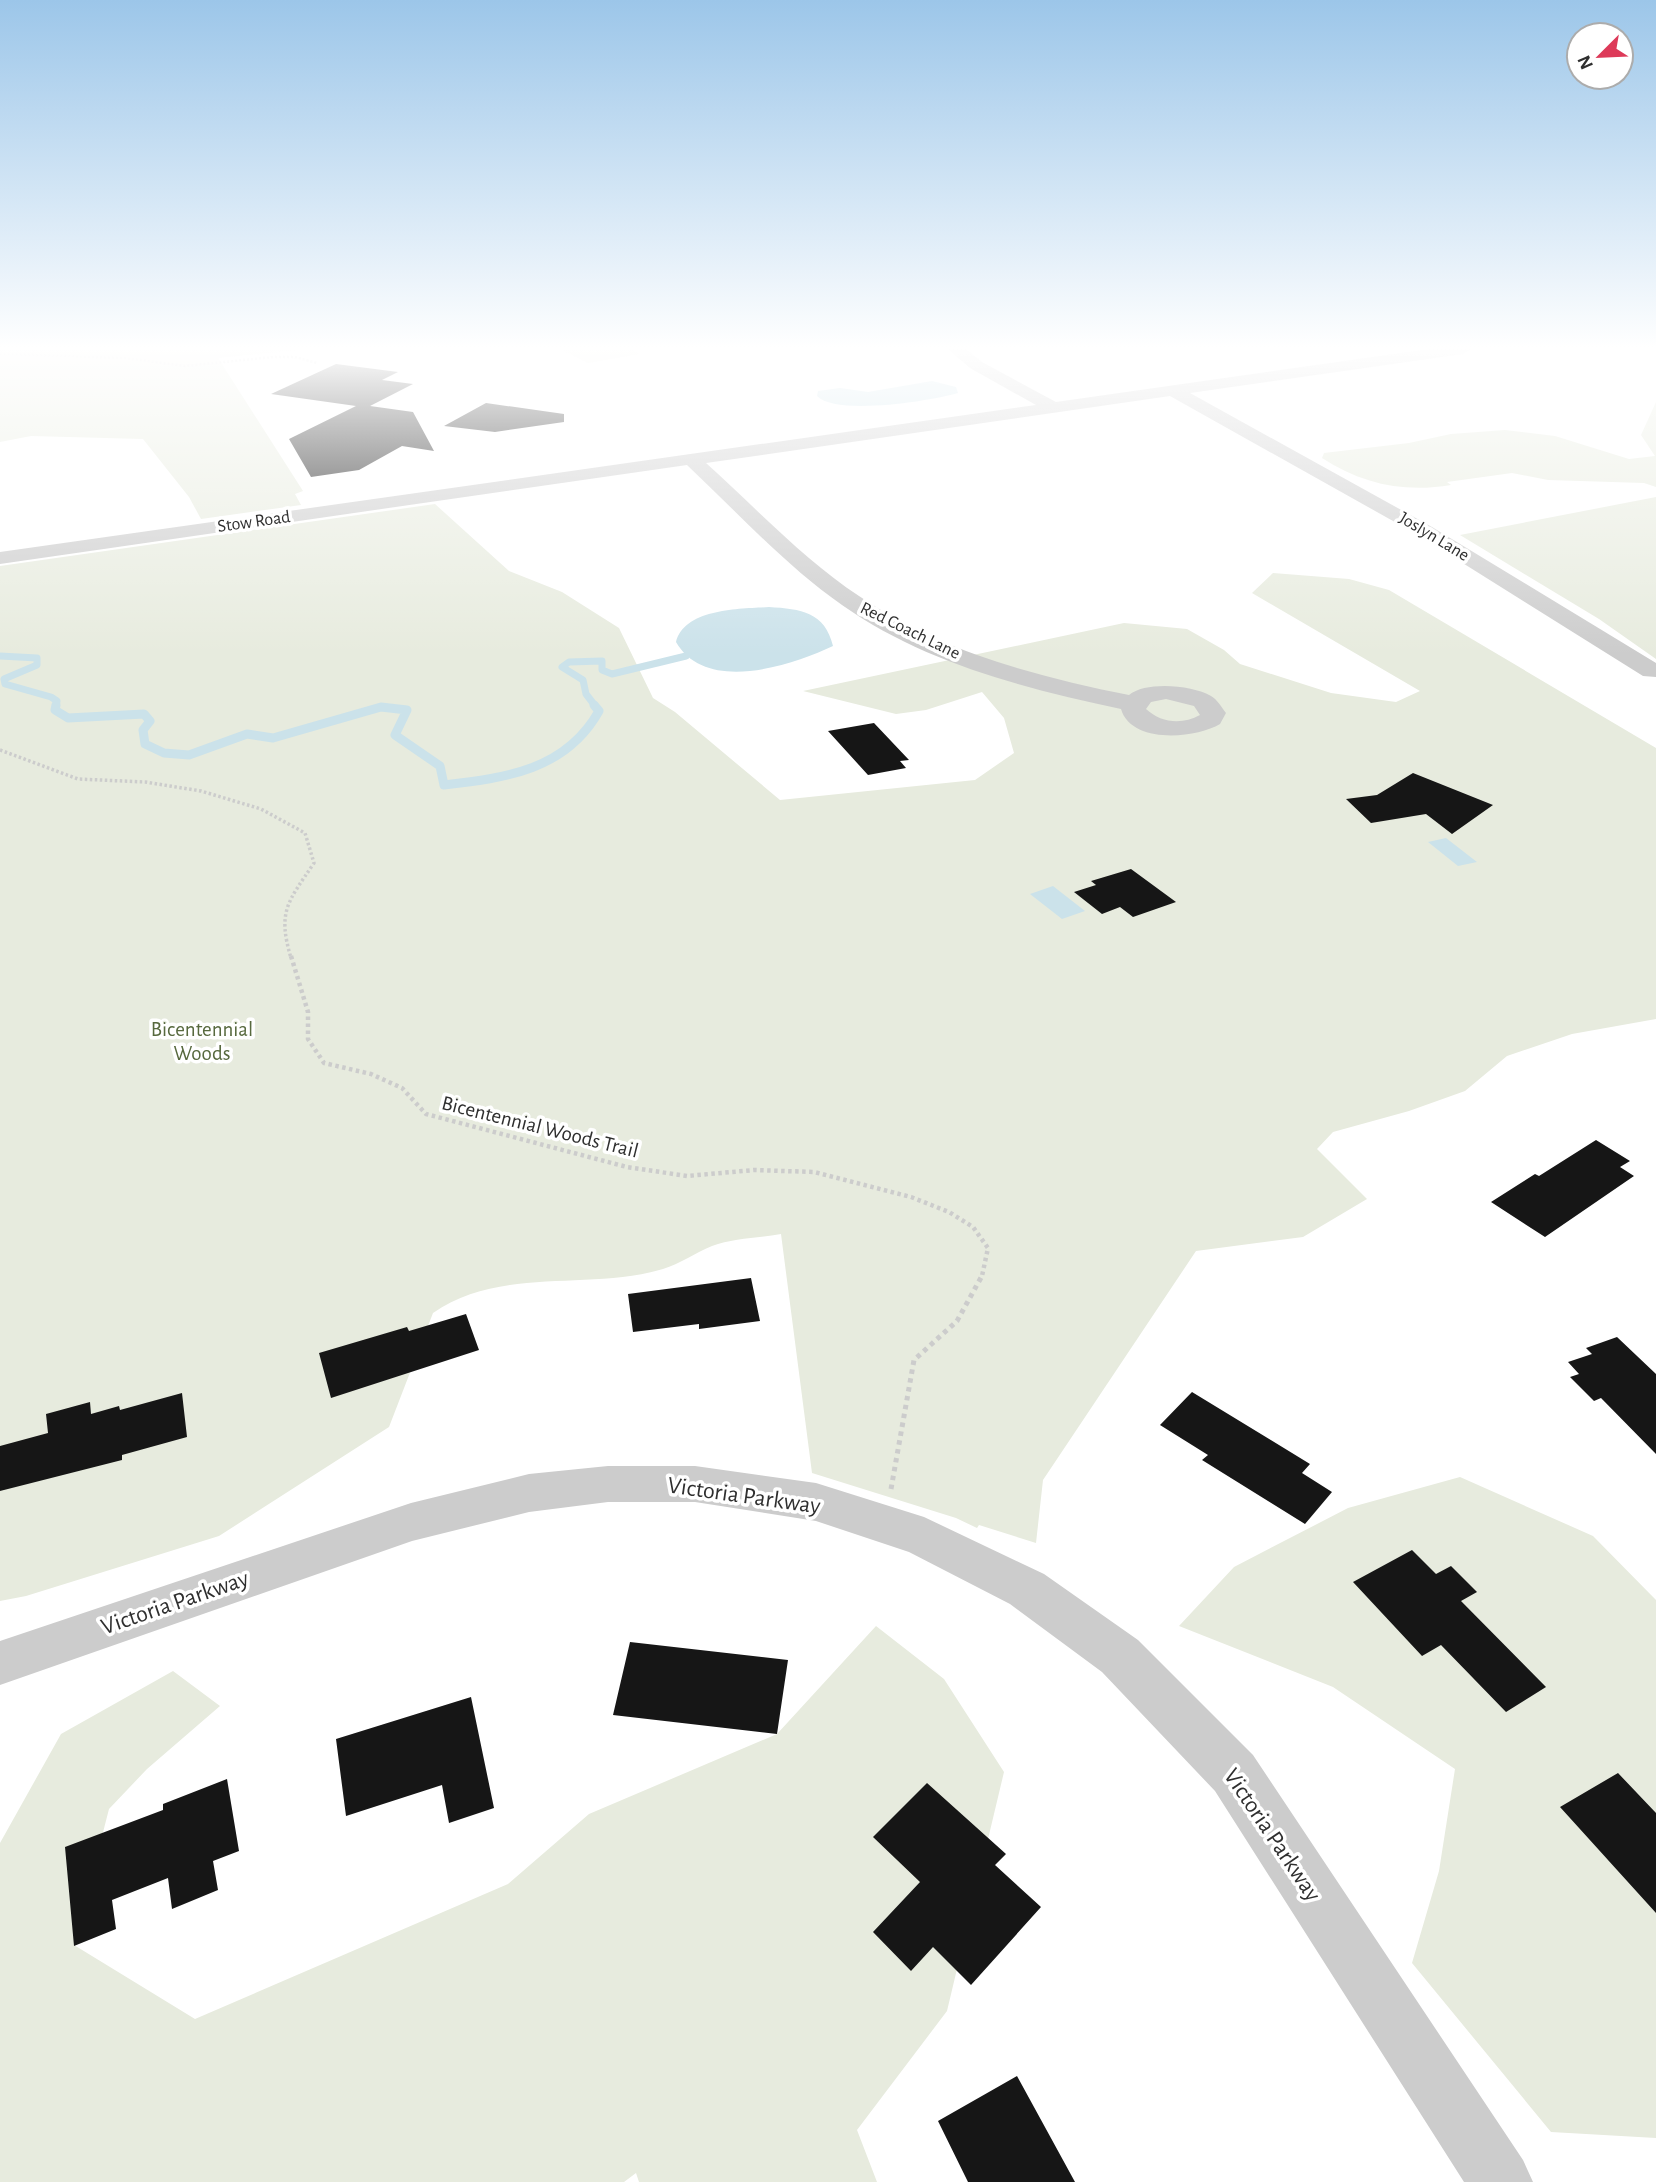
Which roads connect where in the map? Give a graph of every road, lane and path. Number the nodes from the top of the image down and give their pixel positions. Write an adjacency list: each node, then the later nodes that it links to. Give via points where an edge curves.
1 (756, 451): 3 (street, Stow Road)
2 (1281, 451): 5 (street, Joslyn Lane, via 1425,531)
3 (692, 460): 4 (street, Stow Road); 6 (street, Red Coach Lane, via 830,584 887,623 980,664)
4 (0, 558)
5 (1652, 671)
6 (1134, 704)
7 (0, 750): 8 (path, Bicentennial Woods Trail, via 78,779 145,782 201,791 261,809 305,833 314,863 291,898 282,928 308,1012 308,1039 324,1063 371,1074 402,1088 426,1114 651,1171 687,1176 754,1170 814,1172 911,1197 972,1227 988,1248 982,1278 957,1321 914,1360)
8 (889, 1499)
9 (0, 1663): 10 (street, Victoria Parkway, via 411,1522 529,1493 608,1484 695,1485 816,1502 924,1537 1027,1590 1120,1656 1234,1773)
10 (1501, 2182)

